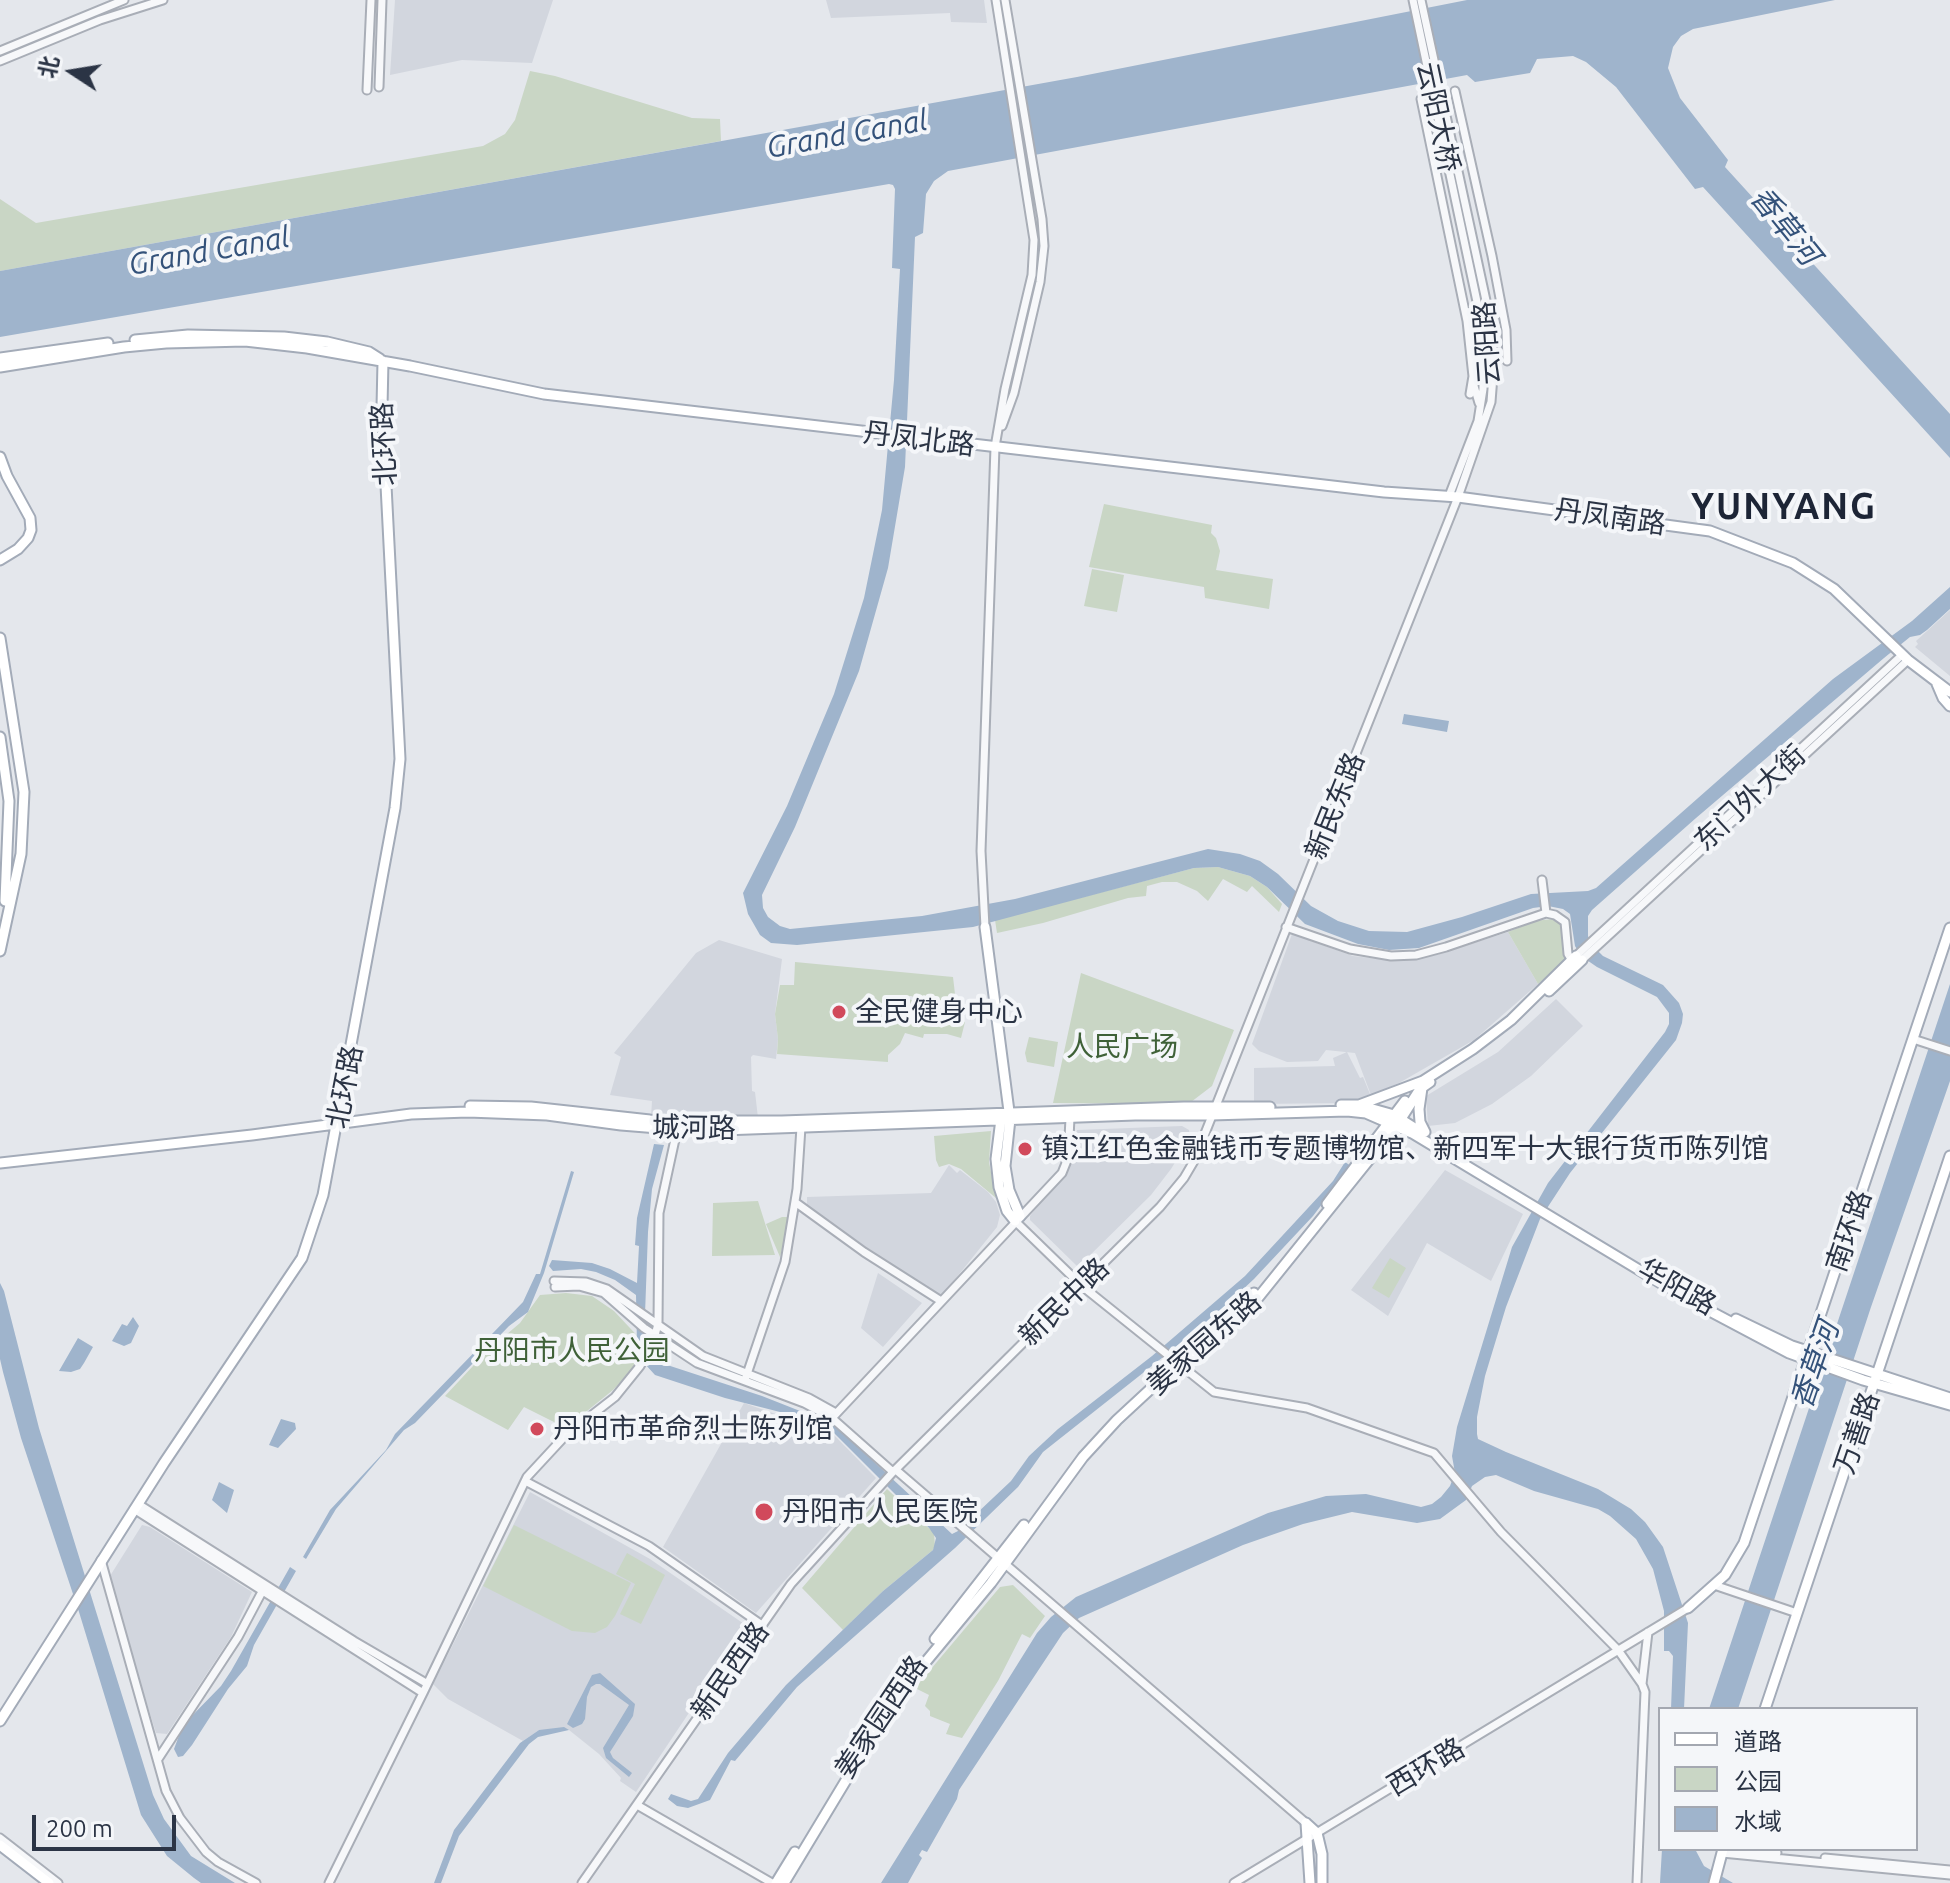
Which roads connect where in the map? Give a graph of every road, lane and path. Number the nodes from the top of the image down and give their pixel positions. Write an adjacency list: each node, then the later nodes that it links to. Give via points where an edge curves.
1 (124, 0): 9 (street)
2 (163, 0): 10 (street)
3 (371, 0): 12 (street)
4 (382, 0): 11 (street)
5 (996, 0): 24 (street, via 1034,240 1032,275)
6 (1005, 0): 24 (street, via 1044,246 1014,393)
7 (1413, 0): 15 (street, 云阳大桥)
8 (1421, 0): 15 (street, 云阳大桥)
9 (0, 51)
10 (0, 61)
11 (379, 87)
12 (367, 90)
13 (1455, 91): 19 (street, via 1492,256)
14 (1421, 99): 21 (street, via 1467,321)
15 (1467, 233): 16 (street, 云阳路); 26 (street, 云阳路, via 1490,319 1494,366 1491,402)
16 (1485, 351): 21 (street); 23 (street, 云阳路)
17 (0, 358): 18 (main road, via 150,338 236,335 327,342 369,352)
18 (383, 361): 20 (main road, via 292,346 202,341 124,347); 24 (main road, 丹凤北路, via 544,394); 54 (main road, 北环路, via 400,759)
19 (1507, 361)
20 (0, 367)
21 (1473, 376): 22 (street); 23 (street)
22 (1470, 394)
23 (1480, 406): 26 (street, 云阳路)
24 (995, 447): 26 (main road, 丹凤北路); 42 (street, via 981,851)
25 (0, 457): 27 (main road, via 30,518 28,538)
26 (1454, 497): 31 (main road, 丹凤南路, via 1710,531 1793,563 1834,589); 40 (street, 新民东路)
27 (18, 549): 28 (main road); 29 (main road)
28 (0, 552)
29 (0, 560)
30 (0, 638): 44 (main road, via 24,792 21,854)
31 (1902, 655): 32 (main road, 丹凤南路); 45 (street, 东门外大街)
32 (1937, 684): 33 (main road, 丹凤南路); 34 (main road)
33 (1950, 692)
34 (1950, 706)
35 (0, 737): 37 (main road)
36 (0, 837): 37 (street)
37 (9, 852): 41 (main road)
38 (1542, 880): 39 (street)
39 (1546, 912): 40 (street, via 1416,955 1350,949); 45 (street, via 1565,922)
40 (1287, 923): 50 (street, 新民东路)
41 (0, 927)
42 (985, 927): 51 (main road)
43 (1950, 928): 46 (main road, 南环路)
44 (0, 951)
45 (1576, 961): 48 (main road, via 1495,1041)
46 (1913, 1039): 47 (street); 67 (main road, 南环路)
47 (1950, 1051)
48 (1423, 1084): 49 (main road, 城河路); 53 (main road); 57 (main road, via 1419,1109)
49 (1359, 1105): 50 (main road, 城河路); 53 (main road, 城河路)
50 (1213, 1111): 51 (main road, 城河路); 52 (main road, 城河路); 53 (main road, 城河路, via 1347,1111); 63 (street, 新民中路, via 1184,1178)
51 (1007, 1116): 52 (main road, 城河路); 54 (main road, 城河路, via 687,1121 481,1106 412,1109); 55 (main road, 城河路); 62 (main road, via 996,1159 1007,1211)
52 (1070, 1118): 62 (street, via 1062,1173)
53 (1395, 1120): 57 (main road); 60 (main road); 69 (main road, 姜家园东路, via 1249,1309)
54 (339, 1121): 56 (main road, 城河路, via 468,1112); 59 (main road, 城河路); 77 (main road, 北环路, via 302,1258)
55 (801, 1127): 56 (main road, 城河路); 61 (street)
56 (677, 1130): 65 (street, via 659,1213)
57 (1426, 1135): 60 (main road)
58 (1950, 1156): 71 (main road, 万善路)
59 (0, 1160)
60 (1527, 1201): 67 (main road, 华阳路, via 1697,1301)
61 (795, 1202): 64 (street); 70 (street, via 785,1262)
62 (1017, 1218): 63 (street); 64 (street)
63 (1082, 1286): 69 (street); 75 (street, 新民中路)
64 (941, 1301): 74 (street)
65 (657, 1326): 66 (street); 66 (street, via 595,1285 574,1280 554,1284 604,1293); 70 (street)
66 (655, 1336): 70 (street, via 697,1363); 76 (street, via 615,1397 565,1436)
67 (1807, 1355): 68 (main road, 华阳路); 80 (main road, 南环路, via 1744,1543)
68 (1820, 1360): 71 (main road, via 1858,1379); 71 (main road, via 1861,1367)
69 (1173, 1361): 79 (main road, 姜家园东路, via 1088,1443); 87 (street, via 1214,1392 1307,1408 1434,1453 1501,1532)
70 (746, 1378): 74 (street)
71 (1875, 1379): 72 (main road); 73 (main road); 84 (main road, 万善路)
72 (1950, 1398)
73 (1950, 1405)
74 (834, 1416): 75 (street)
75 (894, 1472): 79 (street); 85 (street, 新民西路, via 791,1584)
76 (525, 1481): 85 (street, via 649,1546); 88 (street)
77 (136, 1506): 78 (main road, 北环路); 81 (street)
78 (101, 1560): 92 (main road, 北环路); 93 (street)
79 (1002, 1562): 95 (street); 107 (main road, 姜家园西路, via 897,1687); 108 (main road, 姜家园西路, via 895,1699)
80 (1714, 1585): 83 (main road, 南环路); 84 (street)
81 (265, 1587): 82 (street); 93 (street)
82 (288, 1602): 88 (street); 90 (street)
83 (1688, 1608): 86 (street)
84 (1797, 1613): 91 (main road, 万善路)
85 (762, 1625): 94 (street, 新民西路)
86 (1648, 1632): 87 (street); 89 (street)
87 (1618, 1650): 89 (street); 96 (street, 西环路)
88 (426, 1683): 90 (street)
89 (1642, 1684): 112 (street)
90 (423, 1693): 105 (street)
91 (1766, 1707)
92 (0, 1721)
93 (158, 1759): 104 (street, via 166,1791 206,1852)
94 (637, 1805): 106 (street, 新民西路); 107 (street)
95 (1306, 1823): 96 (main road)
96 (1312, 1835): 109 (street, 西环路); 110 (main road); 111 (main road, via 1322,1854)
97 (0, 1838): 103 (street)
98 (0, 1845): 102 (main road)
99 (1722, 1851): 101 (street); 113 (main road)
100 (1756, 1851): 101 (street)
101 (1950, 1872)
102 (49, 1883)
103 (58, 1883)
104 (256, 1883)
105 (329, 1883)
106 (582, 1883)
107 (774, 1883)
108 (784, 1883)
109 (1234, 1883)
110 (1310, 1883)
111 (1322, 1883)
112 (1637, 1883)
113 (1714, 1883)

